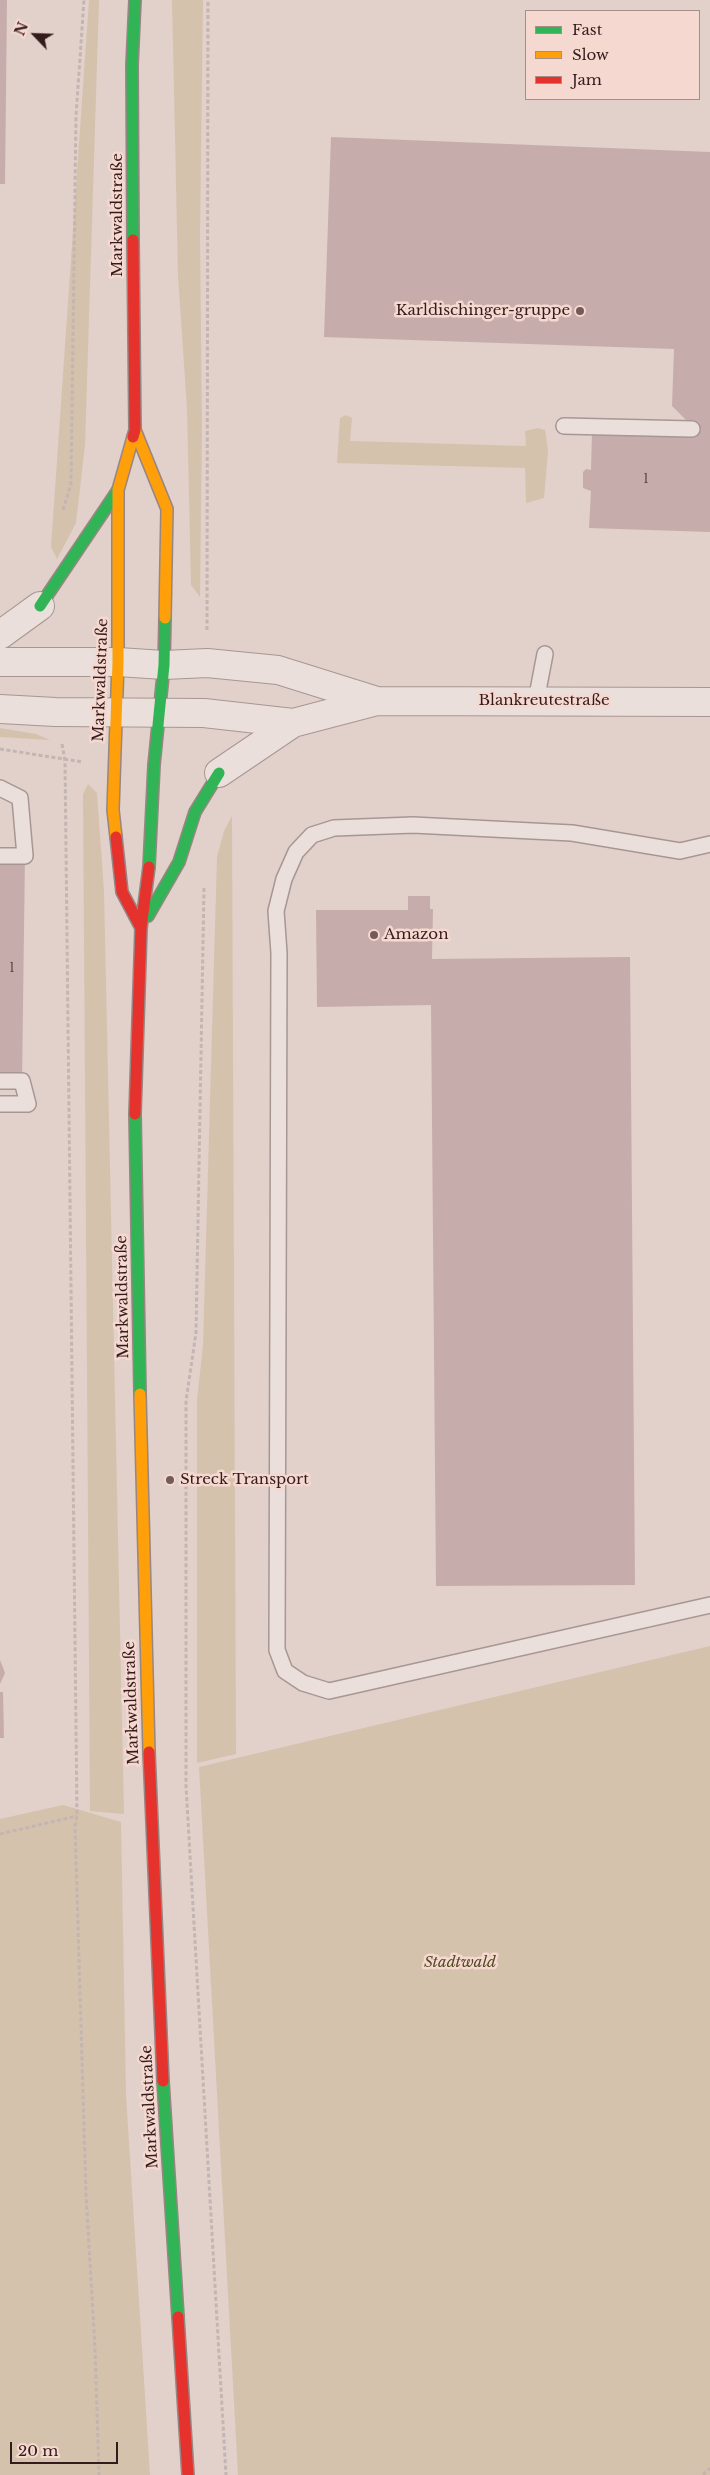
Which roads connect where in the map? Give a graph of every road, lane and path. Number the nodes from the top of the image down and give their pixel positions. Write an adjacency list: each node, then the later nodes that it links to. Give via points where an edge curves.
1 (84, 0): 8 (path, via 76,116 71,484)
2 (136, 0): 6 (main road, Markwaldstraße, via 132,65)
3 (208, 0): 14 (path)
4 (564, 426): 5 (lane)
5 (692, 429)
6 (135, 430): 7 (main road, Markwaldstraße); 15 (main road, Markwaldstraße, via 167,509)
7 (118, 490): 9 (main road); 13 (main road, Markwaldstraße)
8 (62, 512)
9 (40, 606): 10 (street)
10 (0, 635)
11 (545, 654): 17 (lane)
12 (0, 662): 13 (street, Blankreutestraße)
13 (118, 662): 15 (street, Blankreutestraße); 21 (main road, Markwaldstraße)
14 (207, 663): 15 (street, Blankreutestraße); 16 (street, Blankreutestraße, via 278,670)
15 (164, 665): 22 (main road, Markwaldstraße)
16 (377, 701): 17 (street, Blankreutestraße); 23 (street, Blankreutestraße)
17 (536, 701): 18 (street, Blankreutestraße)
18 (710, 702)
19 (0, 709): 20 (street, Blankreutestraße)
20 (55, 712): 21 (street, Blankreutestraße); 25 (path)
21 (115, 712): 22 (street, Blankreutestraße); 26 (main road, Markwaldstraße)
22 (159, 712): 23 (street, Blankreutestraße, via 204,713); 32 (main road, Markwaldstraße, via 152,847)
23 (293, 723): 27 (street, Blankreutestraße)
24 (0, 750): 25 (path)
25 (65, 760): 26 (path); 36 (path)
26 (113, 763): 32 (main road, Markwaldstraße, via 113,810 122,892)
27 (219, 773): 32 (main road, via 194,812 179,862)
28 (0, 788): 30 (lane, via 20,798 25,856)
29 (710, 844): 35 (lane, via 680,850 572,833 413,825 334,828 312,835 296,852 284,879 276,911 279,953 277,1650 285,1671 303,1683 329,1692)
30 (0, 856)
31 (204, 886): 41 (path, via 196,1333 186,1401 186,1786)
32 (141, 928): 40 (main road, Markwaldstraße, via 135,1124 146,1678 163,2080)
33 (0, 1081): 34 (lane, via 22,1081 28,1104)
34 (0, 1104)
35 (710, 1605)
36 (78, 1816): 37 (path); 39 (path, via 75,1826 86,2194)
37 (0, 1834)
38 (710, 2468): 42 (path)
39 (99, 2475)
40 (188, 2475)
41 (226, 2475)
42 (703, 2475)

